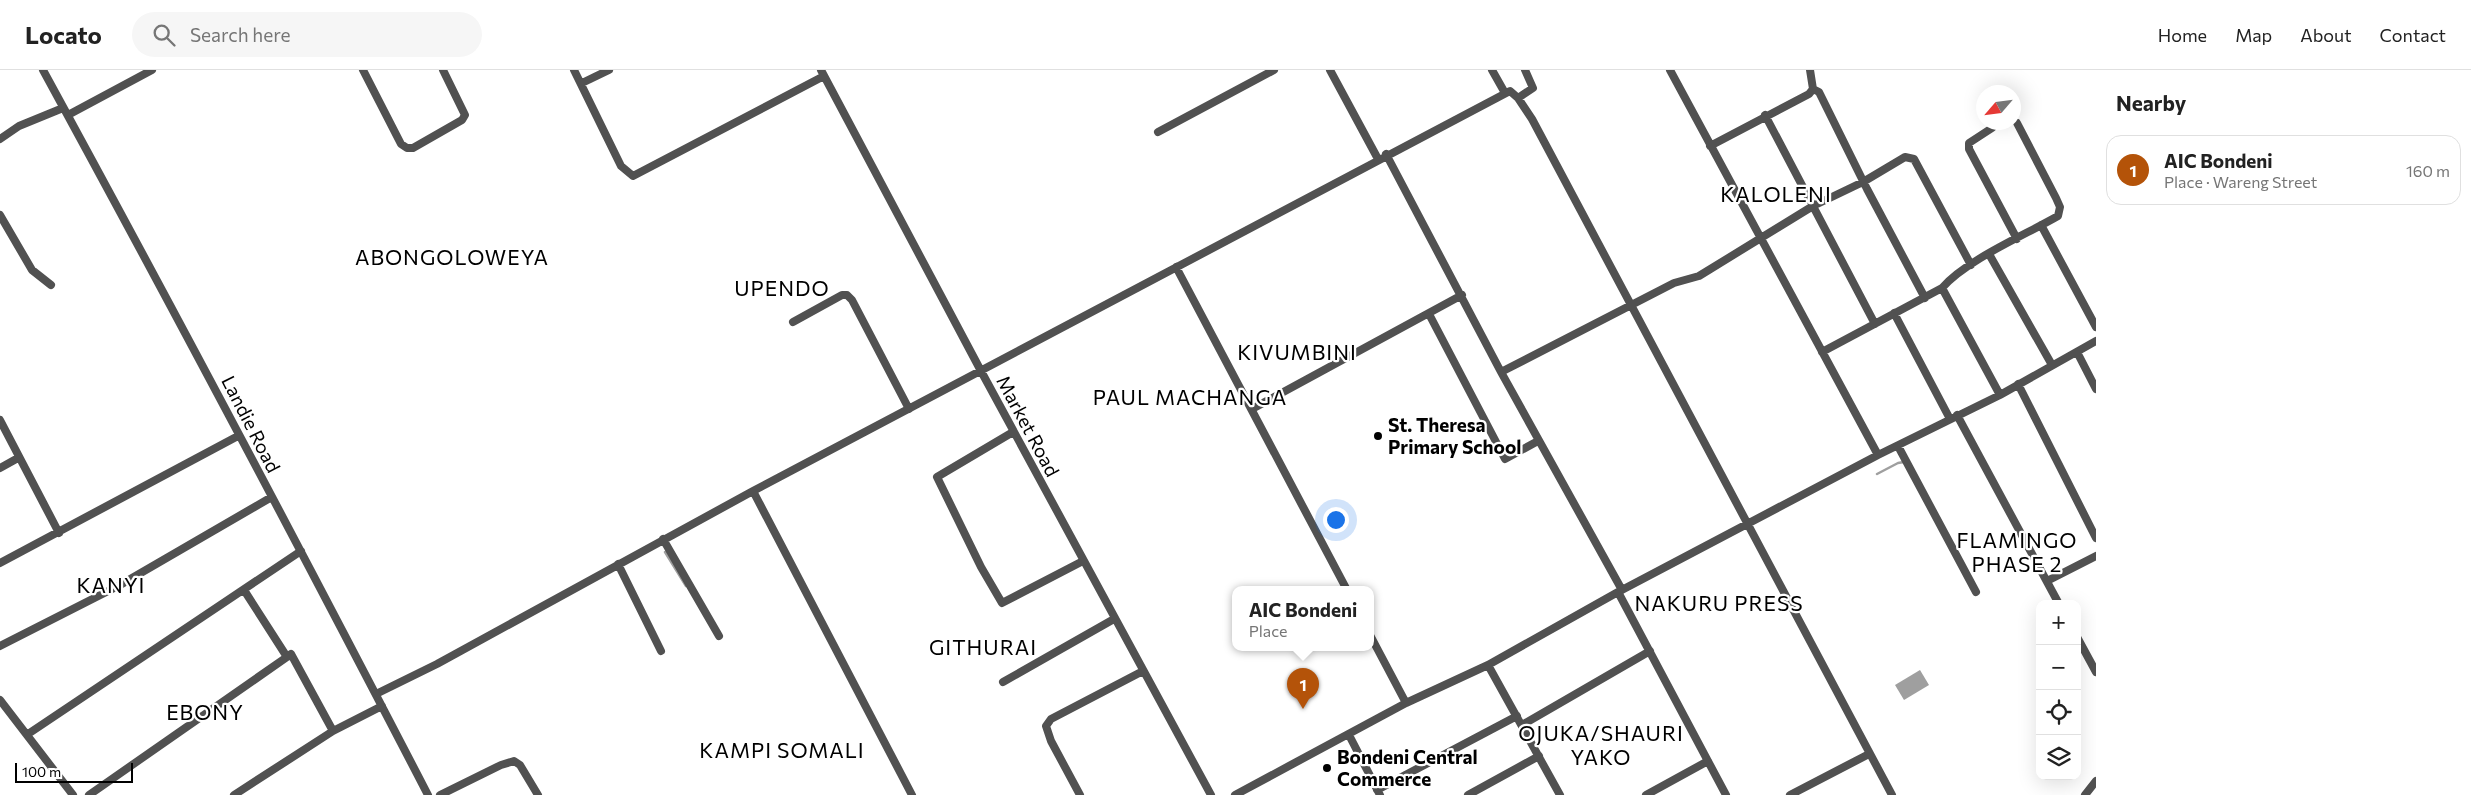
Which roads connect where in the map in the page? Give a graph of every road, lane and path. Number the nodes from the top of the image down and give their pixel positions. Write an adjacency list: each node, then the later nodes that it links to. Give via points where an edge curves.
1 (43, 70): 18 (street, Landie Road)
2 (152, 70): 18 (street)
3 (363, 70): 4 (street, via 402,144 413,148 462,120 465,115)
4 (443, 70)
5 (574, 70): 14 (street)
6 (609, 70): 14 (street)
7 (1274, 70): 22 (street)
8 (1330, 70): 26 (street)
9 (1492, 70): 16 (street)
10 (1525, 70): 17 (street, via 1530,90)
11 (1670, 70): 24 (street)
12 (1810, 70): 15 (street)
13 (822, 73): 14 (street, via 634,176 622,166); 50 (street, Market Road)
14 (582, 84)
15 (1813, 89): 19 (street); 27 (street, via 1819,92)
16 (1505, 93): 17 (street, via 1510,91); 25 (street)
17 (1518, 98): 40 (street)
18 (65, 112): 23 (street, via 19,126); 60 (street, Landie Road, via 190,340)
19 (1765, 115): 24 (street); 28 (street)
20 (1989, 130): 32 (street, via 1973,139 1969,148)
21 (2021, 130): 30 (street, via 2060,207 2058,216)
22 (1158, 132)
23 (0, 139)
24 (1710, 146): 31 (street)
25 (1386, 154): 26 (street); 38 (street)
26 (1378, 159): 35 (street)
27 (1863, 182): 28 (street); 34 (street, via 1905,157 1914,159); 39 (street)
28 (1812, 206): 31 (street); 44 (street)
29 (0, 215): 36 (street, via 32,270)
30 (2041, 225): 32 (street); 45 (street)
31 (1762, 236): 40 (street, via 1699,276 1674,283); 47 (street)
32 (2017, 239): 33 (street)
33 (1989, 254): 34 (street); 49 (street)
34 (1971, 265): 37 (street)
35 (1176, 267): 50 (street); 56 (street)
36 (52, 285)
37 (1942, 288): 39 (street); 54 (street)
38 (1462, 295): 42 (street); 51 (street)
39 (1925, 298): 41 (street)
40 (1638, 303): 51 (street); 68 (street)
41 (1894, 313): 44 (street); 57 (street)
42 (1429, 314): 56 (street); 61 (street, via 1505,459)
43 (793, 322): 55 (street, via 847,295)
44 (1875, 324): 47 (street)
45 (2096, 328)
46 (2096, 341): 48 (street)
47 (1822, 352): 63 (street)
48 (2077, 352): 49 (street); 53 (street)
49 (2052, 365): 52 (street)
50 (980, 371): 55 (street); 59 (street, Market Road)
51 (1501, 372): 61 (street)
52 (2018, 384): 54 (street); 70 (street)
53 (2096, 389)
54 (2000, 395): 57 (street)
55 (908, 409): 66 (street)
56 (1252, 409): 78 (street)
57 (1954, 417): 62 (street); 77 (street)
58 (0, 420): 64 (street)
59 (1013, 432): 74 (street, Market Road); 74 (street, via 938,477 981,567 1002,603)
60 (238, 436): 67 (street, Landie Road); 69 (street)
61 (1538, 441): 80 (street)
62 (1898, 446): 63 (street); 81 (street)
63 (1878, 455): 68 (street)
64 (18, 458): 65 (street); 69 (street)
65 (0, 468)
66 (753, 491): 71 (street); 115 (street)
67 (270, 498): 72 (street, Landie Road); 87 (street, via 120,585)
68 (1748, 525): 80 (street); 104 (street)
69 (58, 533): 75 (street)
70 (2096, 538)
71 (663, 539): 76 (street); 84 (street)
72 (301, 551): 79 (street); 95 (street, Landie Road)
73 (2096, 556): 77 (street)
74 (1083, 561): 83 (street, Market Road)
75 (0, 562)
76 (618, 564): 88 (street); 95 (street)
77 (2047, 582): 82 (street)
78 (1345, 586)
79 (244, 590): 90 (street); 102 (street)
80 (1620, 591): 89 (street); 91 (street)
81 (1976, 592)
82 (2057, 600)
83 (1114, 619): 92 (street, Market Road); 94 (street)
84 (719, 636)
85 (1374, 643): 97 (street)
86 (2081, 645): 93 (street)
87 (0, 646)
88 (661, 651)
89 (1650, 651): 100 (street); 106 (street)
90 (287, 657): 101 (street, via 292,654); 110 (street)
91 (1488, 665): 97 (street); 99 (street)
92 (1143, 671): 116 (street, via 1051,719 1046,726 1050,741); 117 (street, Market Road)
93 (2096, 672)
94 (1003, 682)
95 (376, 694): 98 (street, Landie Road)
96 (0, 700): 102 (street)
97 (1406, 703): 103 (street)
98 (382, 706): 101 (street); 112 (street, Landie Road)
99 (1517, 716): 100 (street); 108 (street)
100 (1522, 725): 105 (street)
101 (333, 731): 111 (street)
102 (28, 734): 109 (street)
103 (1349, 735): 108 (street); 118 (street)
104 (1869, 754): 123 (street); 124 (street)
105 (1539, 756): 119 (street); 120 (street)
106 (1708, 761): 121 (street); 122 (street)
107 (2096, 781): 125 (street)
108 (1379, 793)
109 (73, 795)
110 (89, 795)
111 (234, 795)
112 (428, 795)
113 (440, 795): 114 (street, via 514,761 520,764)
114 (538, 795)
115 (912, 795)
116 (1080, 795)
117 (1211, 795)
118 (1235, 795)
119 (1468, 795)
120 (1560, 795)
121 (1646, 795)
122 (1726, 795)
123 (1790, 795)
124 (1892, 795)
125 (2085, 795)

